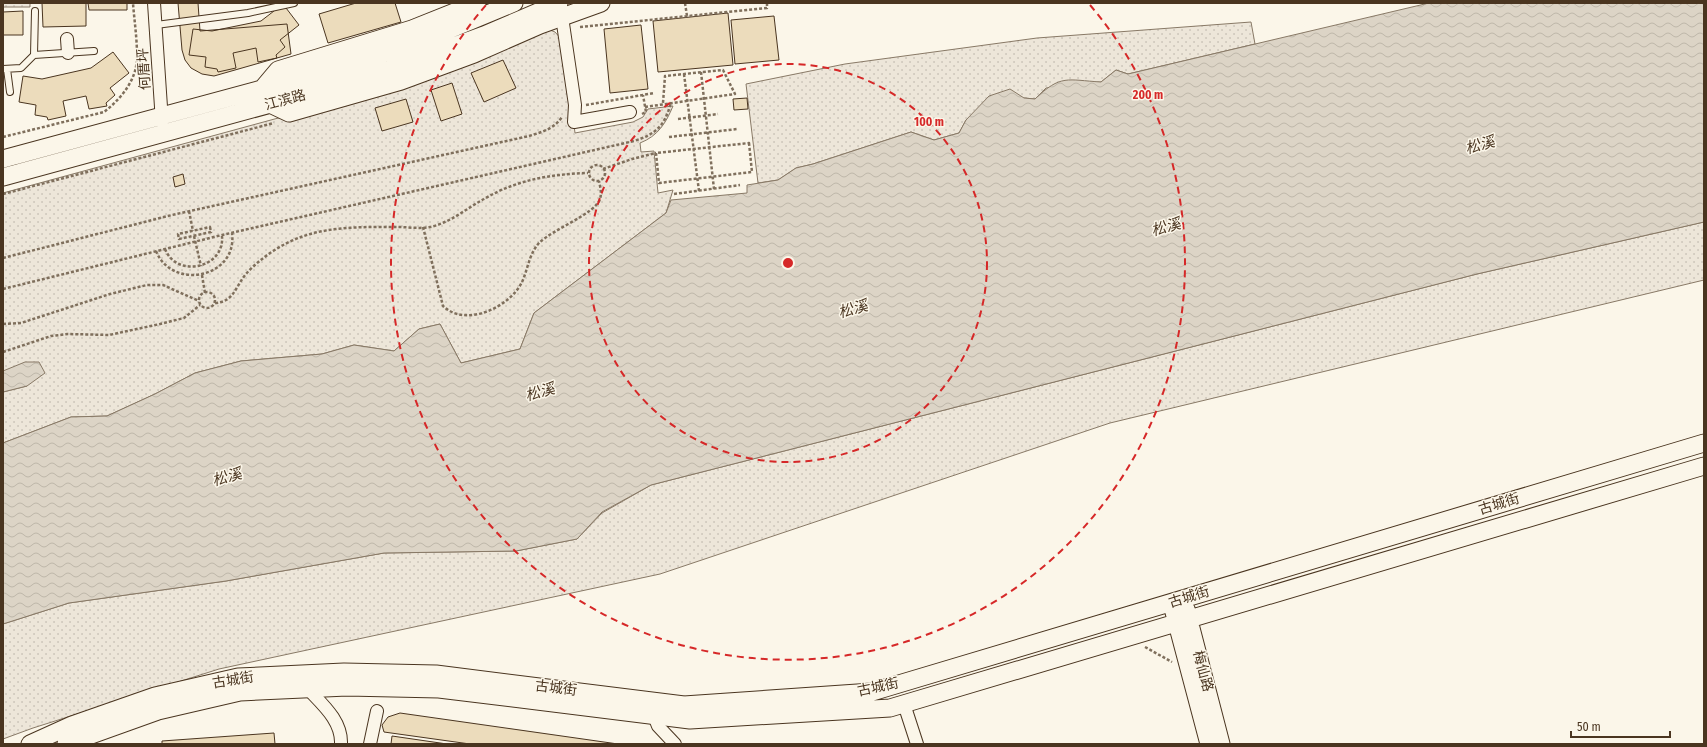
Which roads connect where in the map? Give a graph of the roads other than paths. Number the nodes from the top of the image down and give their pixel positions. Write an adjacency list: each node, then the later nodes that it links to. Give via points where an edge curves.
1 (154, 3): 9 (street, 何厝坪)
2 (294, 3): 6 (lane)
3 (477, 3): 15 (main road, via 412,29 278,70)
4 (514, 3): 15 (main road, 江滨路, via 415,44)
5 (601, 3): 7 (main road, 江滨路)
6 (264, 6): 9 (lane)
7 (561, 10): 17 (street, via 575,105 574,122); 19 (main road, 江滨路, via 389,70)
8 (35, 11): 13 (lane)
9 (156, 25): 18 (street, 何厝坪)
10 (67, 39): 12 (street)
11 (94, 51): 12 (lane)
12 (68, 53): 13 (lane)
13 (34, 55): 14 (lane, via 22,68)
14 (5, 69): 16 (lane)
15 (262, 89): 18 (main road, 江滨路)
16 (10, 92)
17 (630, 112)
18 (162, 116): 19 (street, 何厝坪); 20 (main road, 江滨路)
19 (163, 133): 21 (main road, 江滨路)
20 (3, 159)
21 (3, 177)
22 (1704, 443): 24 (main road, 古城街)
23 (1704, 466): 25 (main road, 古城街)
24 (1178, 600): 25 (main road, 梅仙路); 30 (main road, 古城街, via 872,692 684,705 436,674 344,672 238,677 155,696 72,725)
25 (1183, 621): 27 (main road, 古城街); 36 (main road, 梅仙路); 37 (main road, 梅仙路)
26 (308, 689): 29 (main road, 古城街, via 439,689); 31 (main road, 古城街, via 240,692 158,711); 32 (street, via 330,713 340,730)
27 (904, 704): 29 (main road, 古城街, via 890,708 690,720); 35 (street)
28 (377, 711): 33 (street)
29 (654, 716): 34 (street, via 658,726)
30 (30, 744)
31 (66, 744)
32 (341, 744)
33 (370, 744)
34 (675, 744)
35 (917, 744)
36 (1209, 744)
37 (1222, 744)

